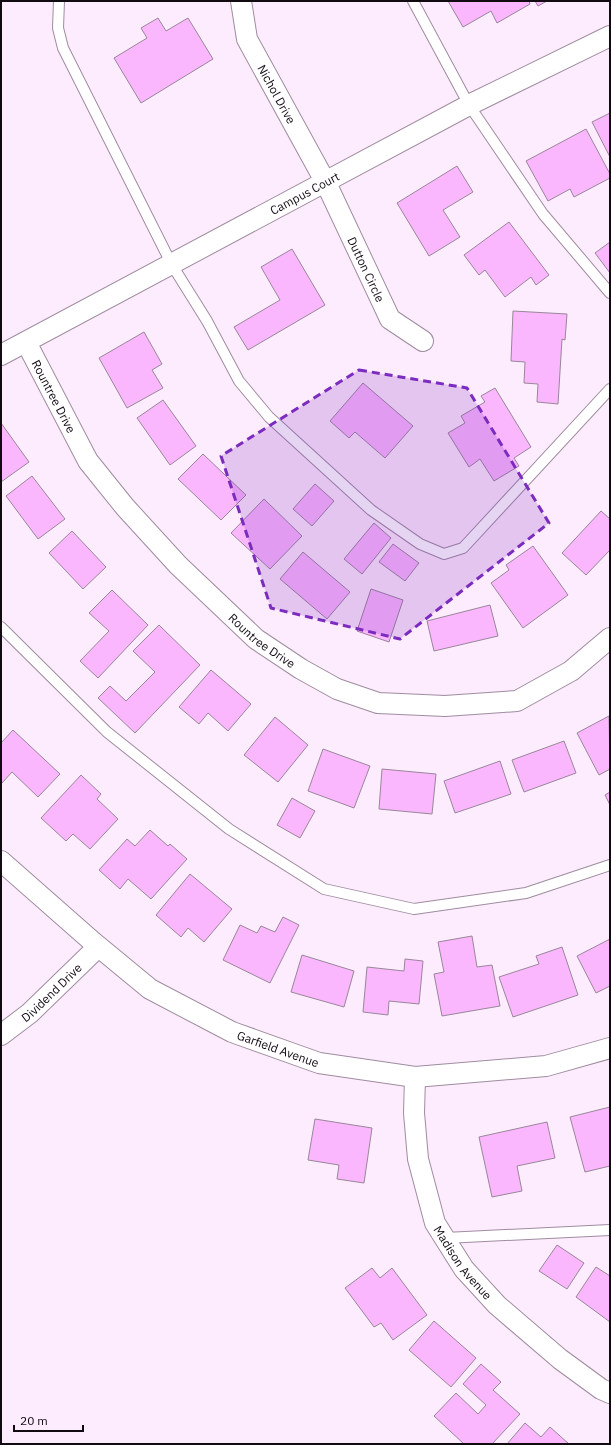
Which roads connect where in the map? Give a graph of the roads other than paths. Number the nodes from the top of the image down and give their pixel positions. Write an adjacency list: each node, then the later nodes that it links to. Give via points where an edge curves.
1 (59, 1): 7 (lane, via 58,28 63,48)
2 (240, 1): 6 (street, Nichol Drive, via 247,39)
3 (413, 1): 5 (lane)
4 (610, 36): 5 (street, Campus Court)
5 (469, 105): 6 (street, Campus Court); 8 (lane, via 543,214)
6 (326, 183): 7 (street, Campus Court); 9 (street, Dutton Circle, via 390,319)
7 (172, 265): 10 (street, Campus Court); 12 (lane, via 207,321 239,381 269,417 371,510 420,544 444,554 463,548)
8 (610, 293)
9 (423, 341)
10 (26, 342): 11 (street, Campus Court); 14 (street, Rountree Drive, via 88,461 131,513 178,565 256,639 337,689 378,703 446,706 517,701 571,671)
11 (1, 355)
12 (610, 389)
13 (1, 627): 16 (lane, via 107,732 229,829 324,889 414,909 526,893)
14 (610, 638)
15 (1, 861): 17 (street, Garfield Avenue)
16 (610, 865)
17 (98, 947): 18 (street, Dividend Drive, via 30,1013); 20 (street, Garfield Avenue, via 150,989 232,1032 319,1063)
18 (1, 1035)
19 (610, 1048): 20 (street, Garfield Avenue, via 546,1066)
20 (414, 1077): 22 (street, Madison Avenue, via 418,1159 435,1223)
21 (610, 1230): 22 (lane)
22 (445, 1238): 23 (street, Madison Avenue, via 464,1269 497,1305 560,1360)
23 (610, 1393)

